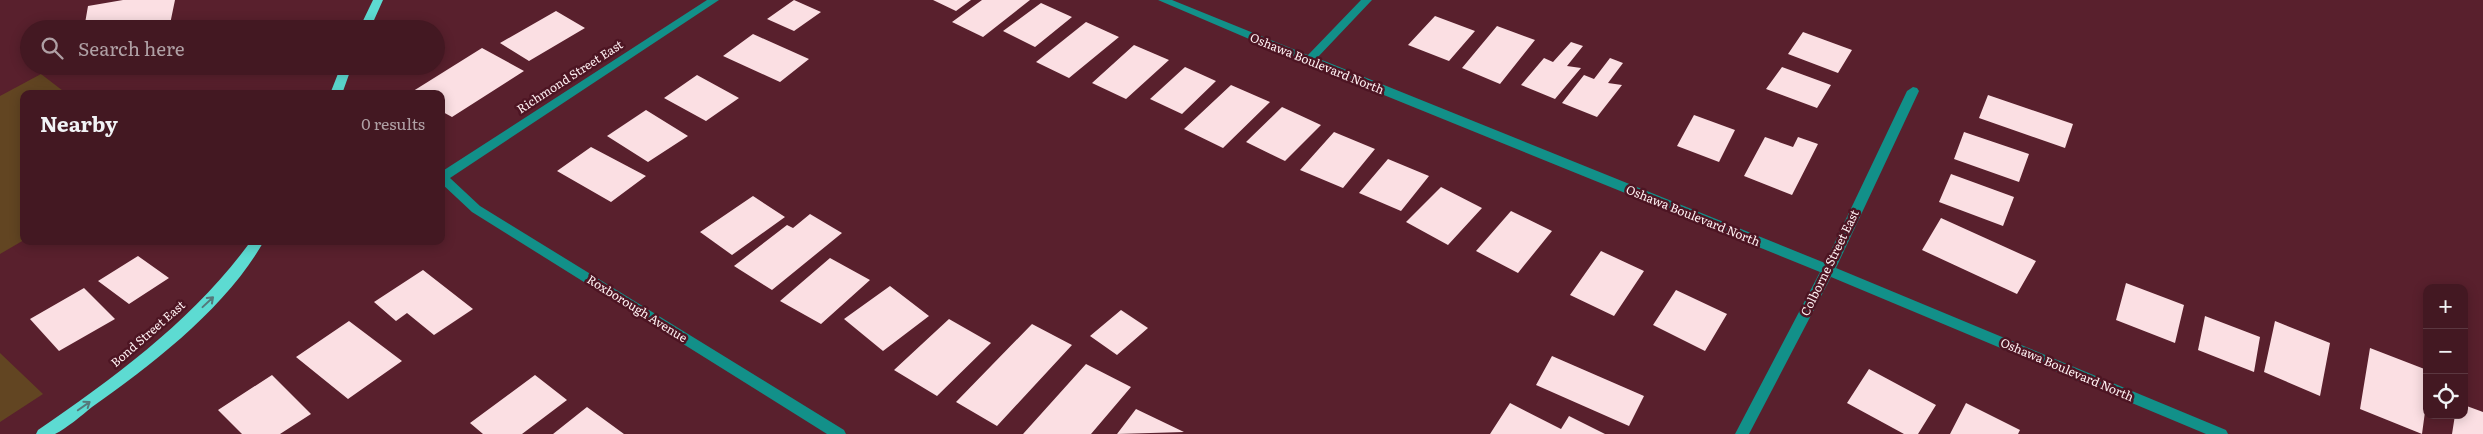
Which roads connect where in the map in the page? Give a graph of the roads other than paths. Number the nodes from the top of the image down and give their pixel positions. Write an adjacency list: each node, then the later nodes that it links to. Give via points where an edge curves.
1 (378, 0): 5 (main road)
2 (714, 0): 10 (street, Richmond Street East)
3 (1163, 0): 6 (street, Oshawa Boulevard North)
4 (1367, 0): 6 (street)
5 (368, 20)
6 (1308, 60): 13 (street, Oshawa Boulevard North)
7 (343, 75): 8 (main road)
8 (338, 90)
9 (1913, 91): 13 (street, Colborne Street East)
10 (445, 175)
11 (445, 180): 15 (street, Roxborough Avenue, via 476,209)
12 (255, 245): 14 (main road, Bond Street East, one-way to 12, via 162,345 222,288)
13 (1828, 270): 16 (street, Colborne Street East); 17 (street, Oshawa Boulevard North)
14 (44, 434)
15 (839, 434)
16 (1742, 434)
17 (2222, 434)

